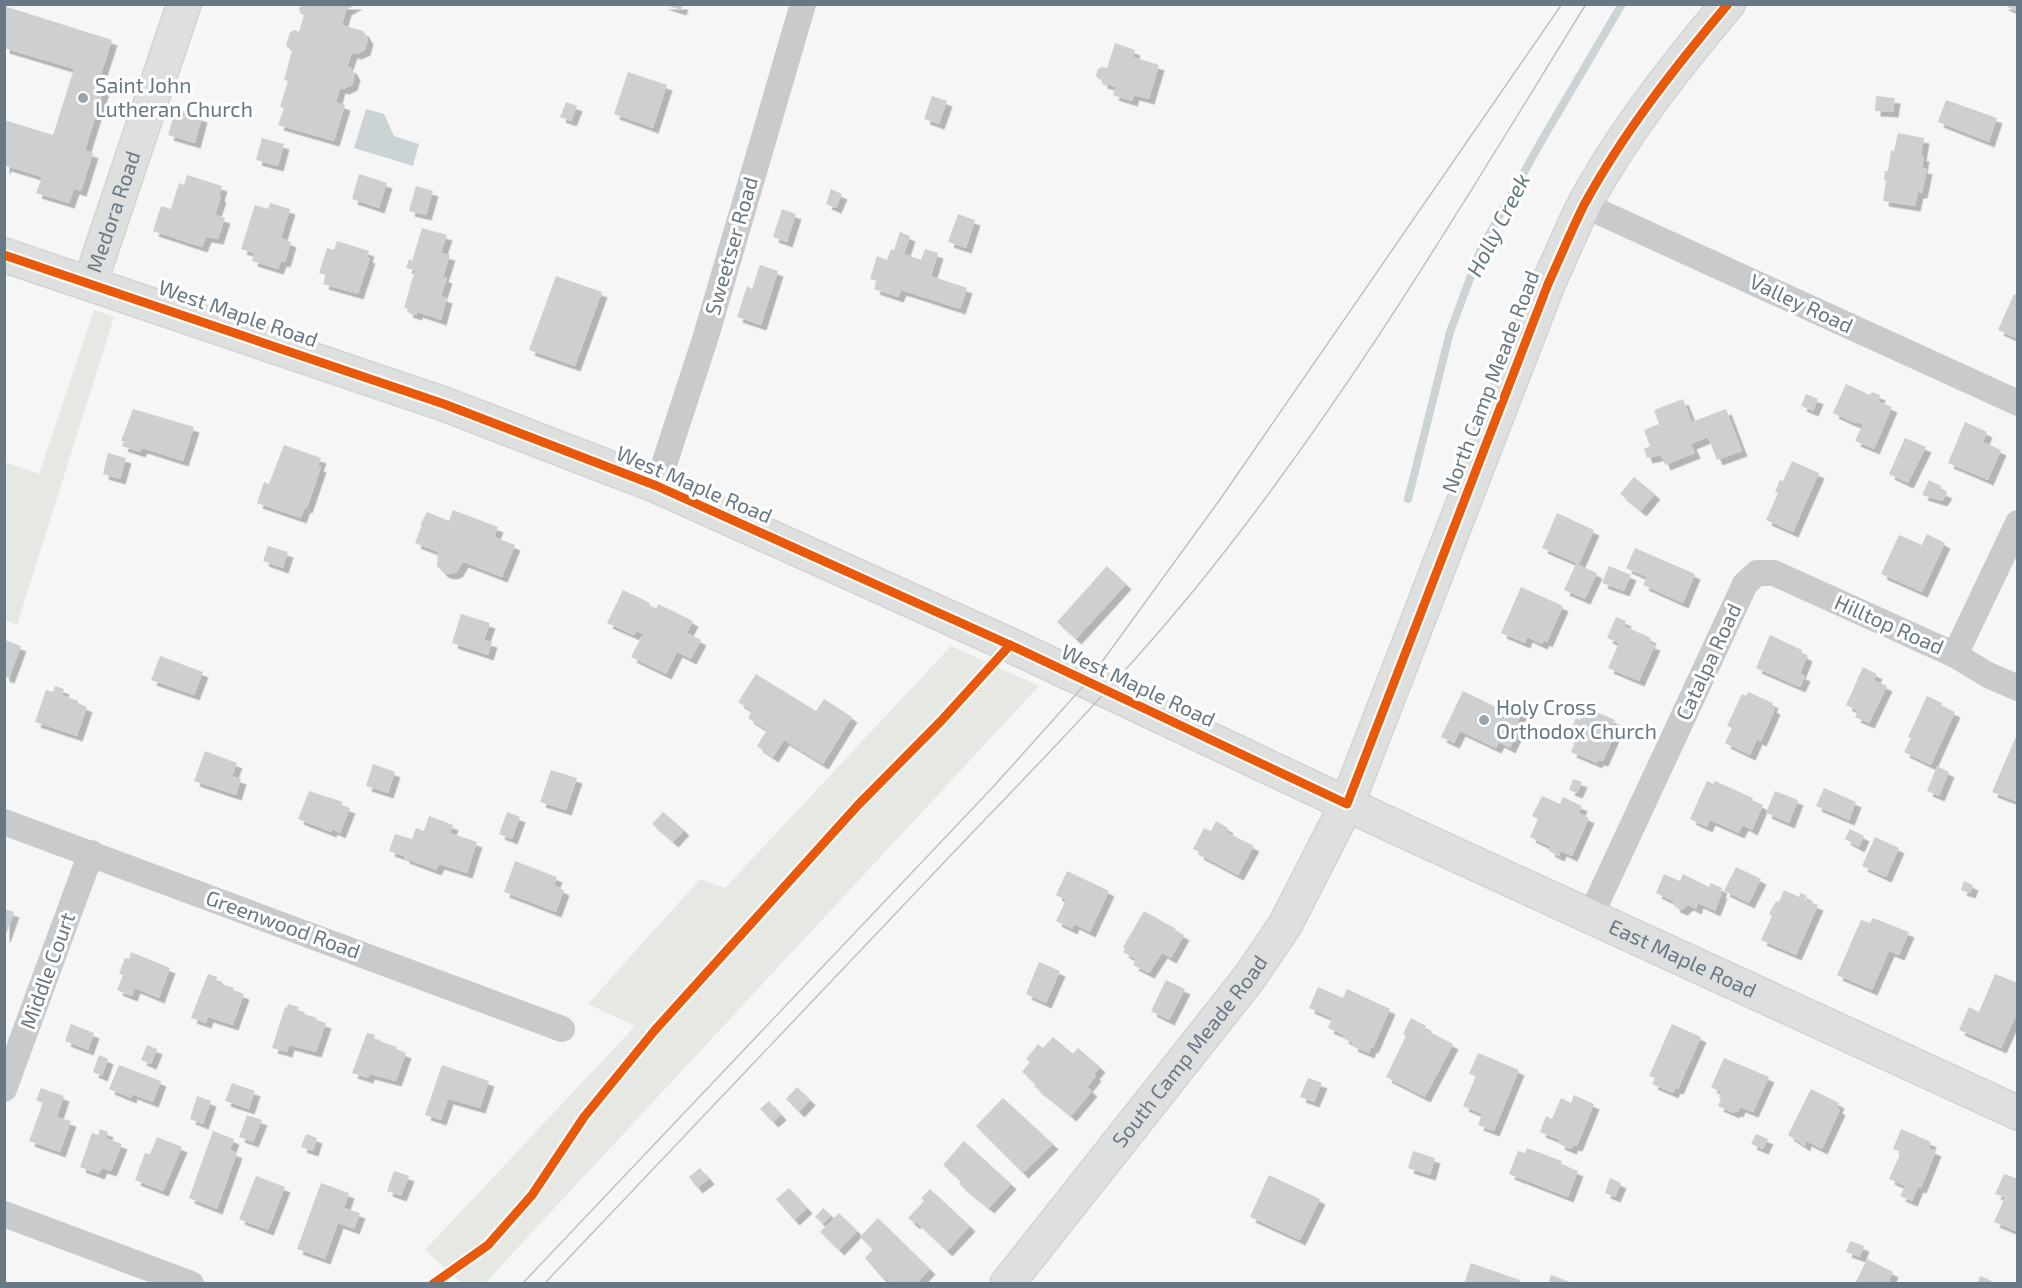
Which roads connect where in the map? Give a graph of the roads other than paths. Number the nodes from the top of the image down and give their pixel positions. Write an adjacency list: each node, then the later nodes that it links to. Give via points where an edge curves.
1 (184, 4): 6 (main road, Medora Road)
2 (803, 4): 8 (street, Sweetser Road, via 706,336)
3 (1728, 4): 4 (main road, North Camp Meade Road, via 1628,133)
4 (1584, 205): 7 (street, Valley Road); 13 (main road, North Camp Meade Road, via 1548,284)
5 (4, 255): 6 (main road, West Maple Road)
6 (90, 283): 8 (main road, West Maple Road, via 444,404)
7 (2018, 403)
8 (657, 486): 13 (main road, West Maple Road, via 1088,681)
9 (2018, 523): 11 (street)
10 (1757, 573): 11 (street, Hilltop Road, via 1774,573); 16 (street, Catalpa Road, via 1744,584)
11 (1955, 655): 12 (street, Hilltop Road)
12 (2018, 688)
13 (1347, 804): 16 (main road, East Maple Road); 22 (main road, South Camp Meade Road, via 1285,926 1249,978)
14 (4, 822): 15 (street, Greenwood Road)
15 (91, 853): 17 (street, Greenwood Road); 18 (street, Middle Court)
16 (1590, 917): 19 (main road, East Maple Road)
17 (561, 1029)
18 (4, 1089)
19 (2018, 1113)
20 (4, 1214): 21 (street)
21 (191, 1284)
22 (1007, 1284)

